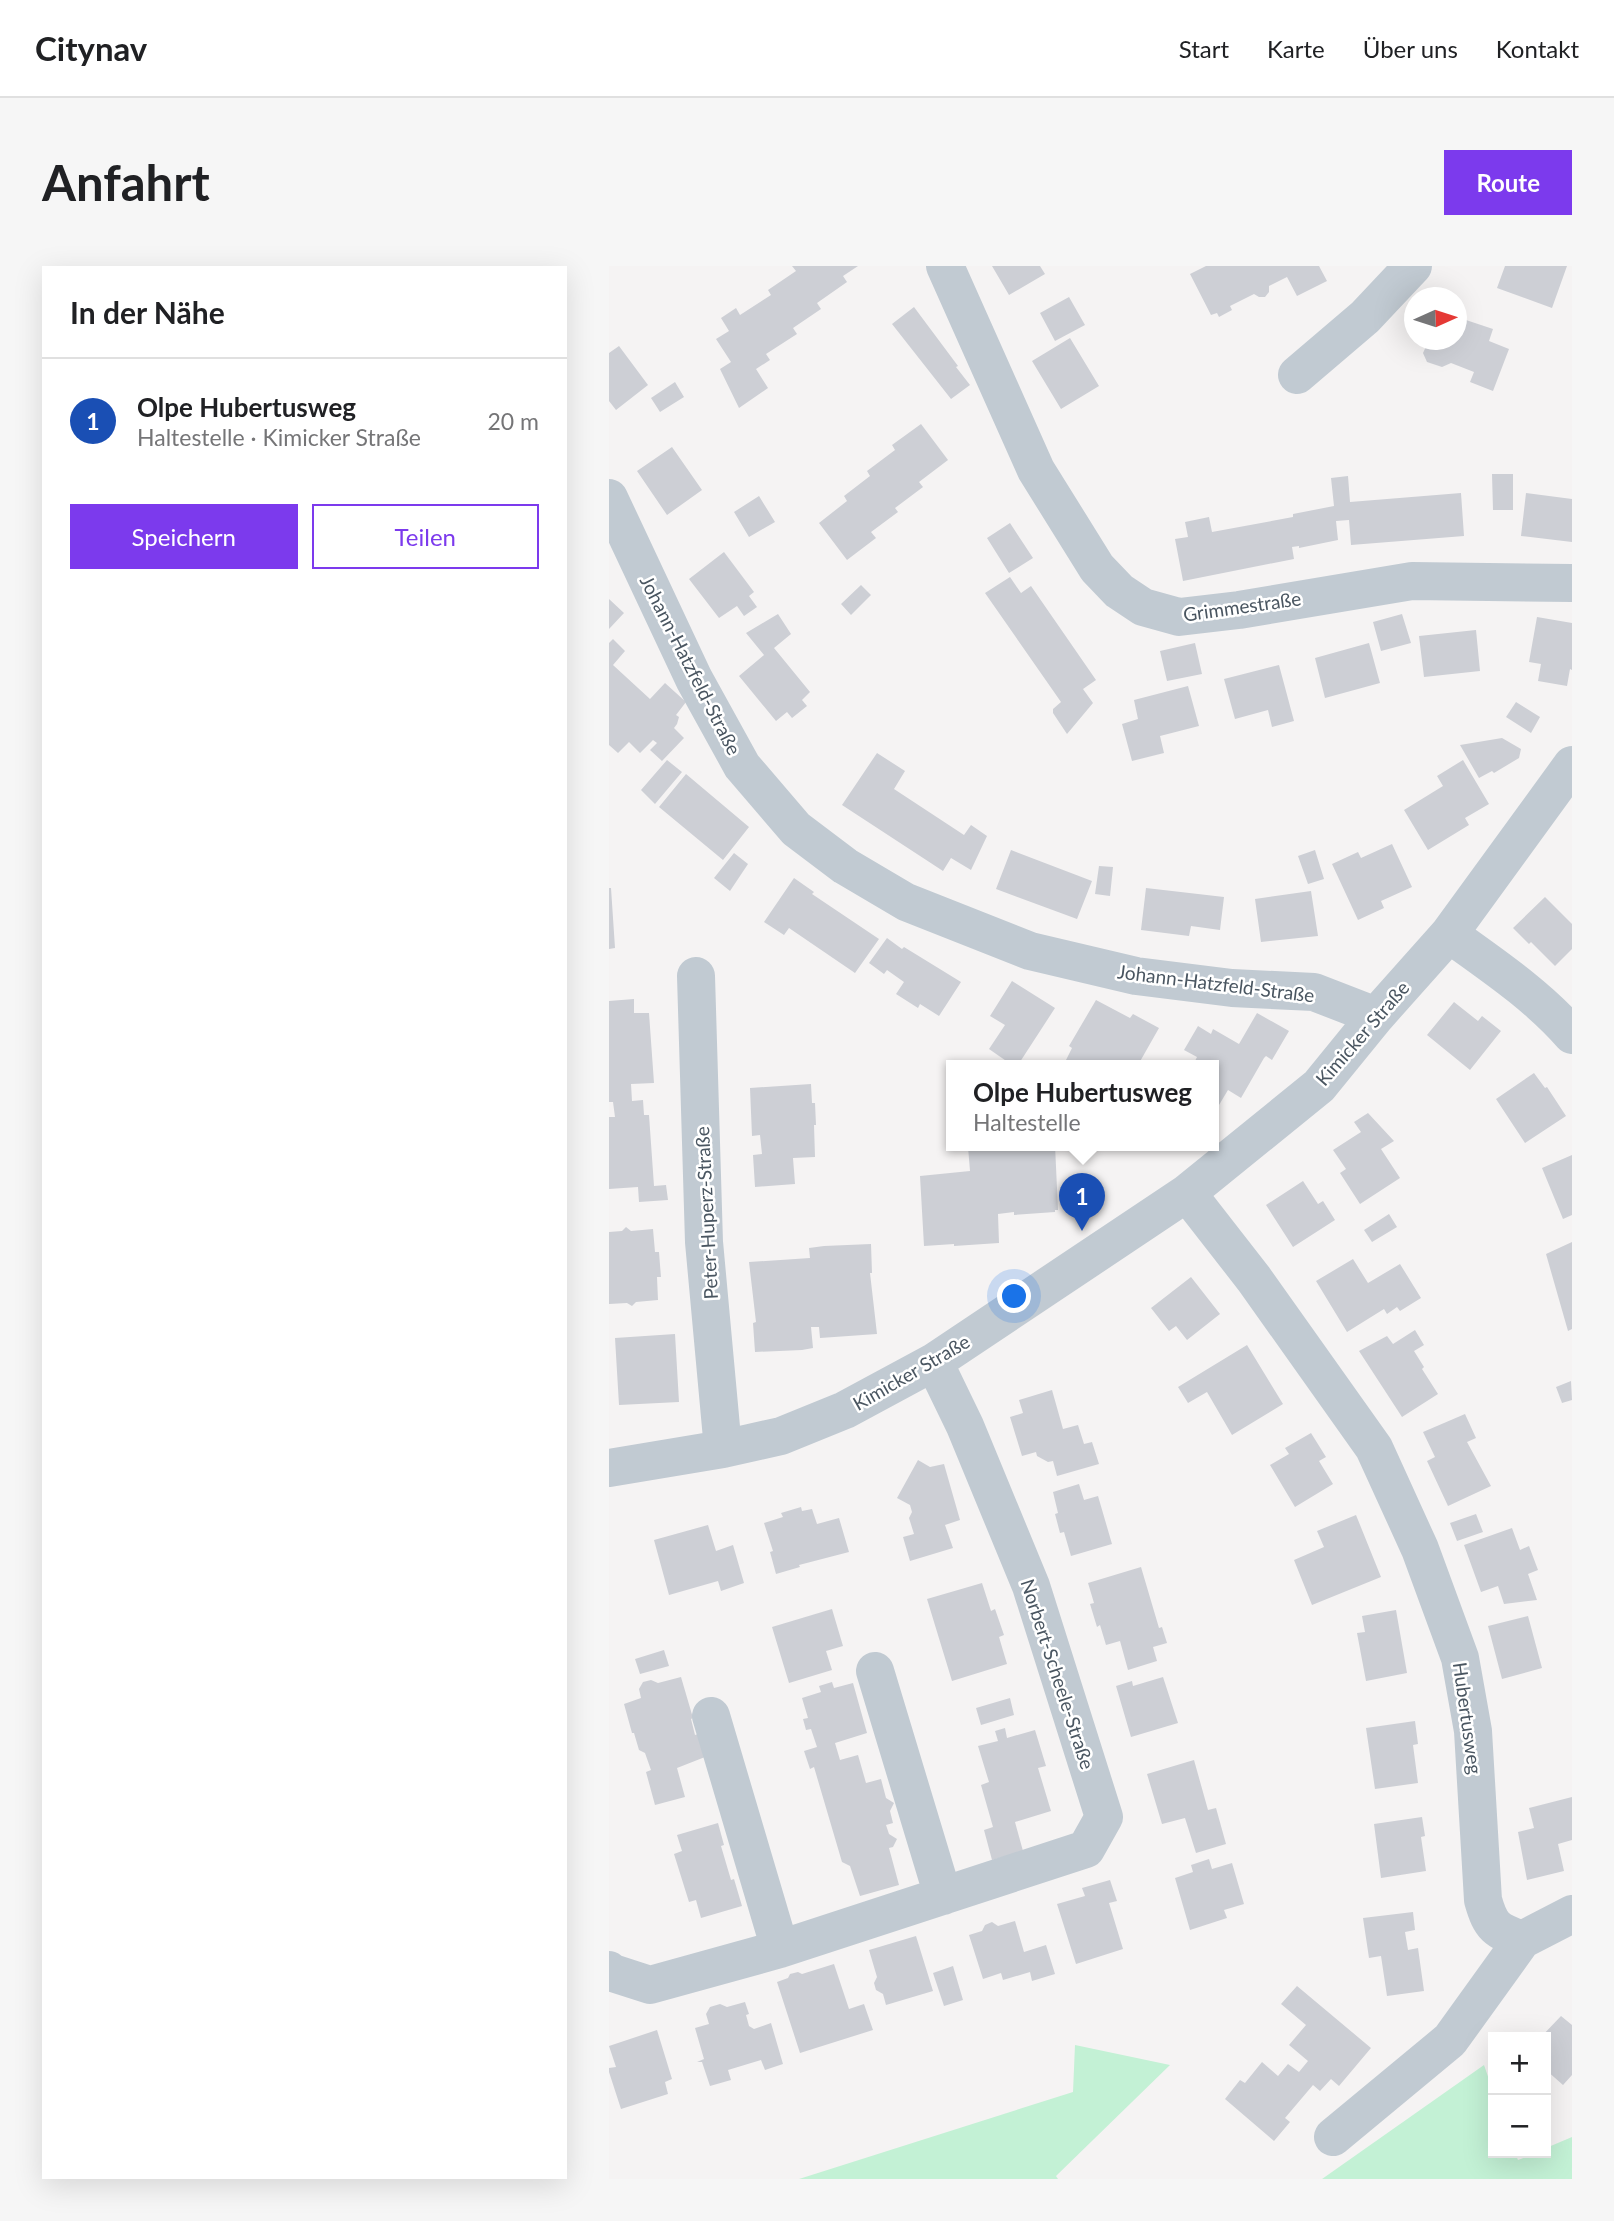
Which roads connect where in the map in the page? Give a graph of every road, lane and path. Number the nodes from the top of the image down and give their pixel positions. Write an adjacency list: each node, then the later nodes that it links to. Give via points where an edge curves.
1 (945, 266): 5 (street, Grimmestraße, via 1036,470 1097,568 1143,607 1179,617 1412,581)
2 (1413, 266): 3 (street, via 1364,317)
3 (1297, 375)
4 (609, 498): 9 (street, Johann-Hatzfeld-Straße, via 694,679 742,766 796,829 845,866 906,902 1030,951 1136,976 1314,992)
5 (1572, 583)
6 (1572, 765): 7 (street, Kimicker Straße)
7 (1449, 934): 9 (street, Kimicker Straße); 10 (street, via 1555,1015)
8 (696, 976): 13 (street, Peter-Huperz-Straße, via 704,1242)
9 (1376, 1016): 11 (street, Kimicker Straße, via 1319,1086)
10 (1572, 1035)
11 (1187, 1193): 12 (street, Kimicker Straße); 19 (street, Hubertusweg, via 1374,1448 1420,1549 1460,1658 1473,1731 1487,1916 1496,1930)
12 (935, 1362): 13 (street, Kimicker Straße, via 845,1410 781,1436); 17 (street, Norbert-Scheele-Straße, via 1031,1586 1104,1817 1086,1849)
13 (723, 1449): 14 (street, Kimicker Straße)
14 (609, 1468)
15 (875, 1671): 17 (street)
16 (711, 1716): 20 (street)
17 (943, 1896): 20 (street, Norbert-Scheele-Straße)
18 (1572, 1914): 19 (street)
19 (1522, 1940): 22 (street, via 1450,2040)
20 (780, 1949): 21 (street, Norbert-Scheele-Straße, via 650,1985)
21 (609, 1970)
22 (1333, 2137)

